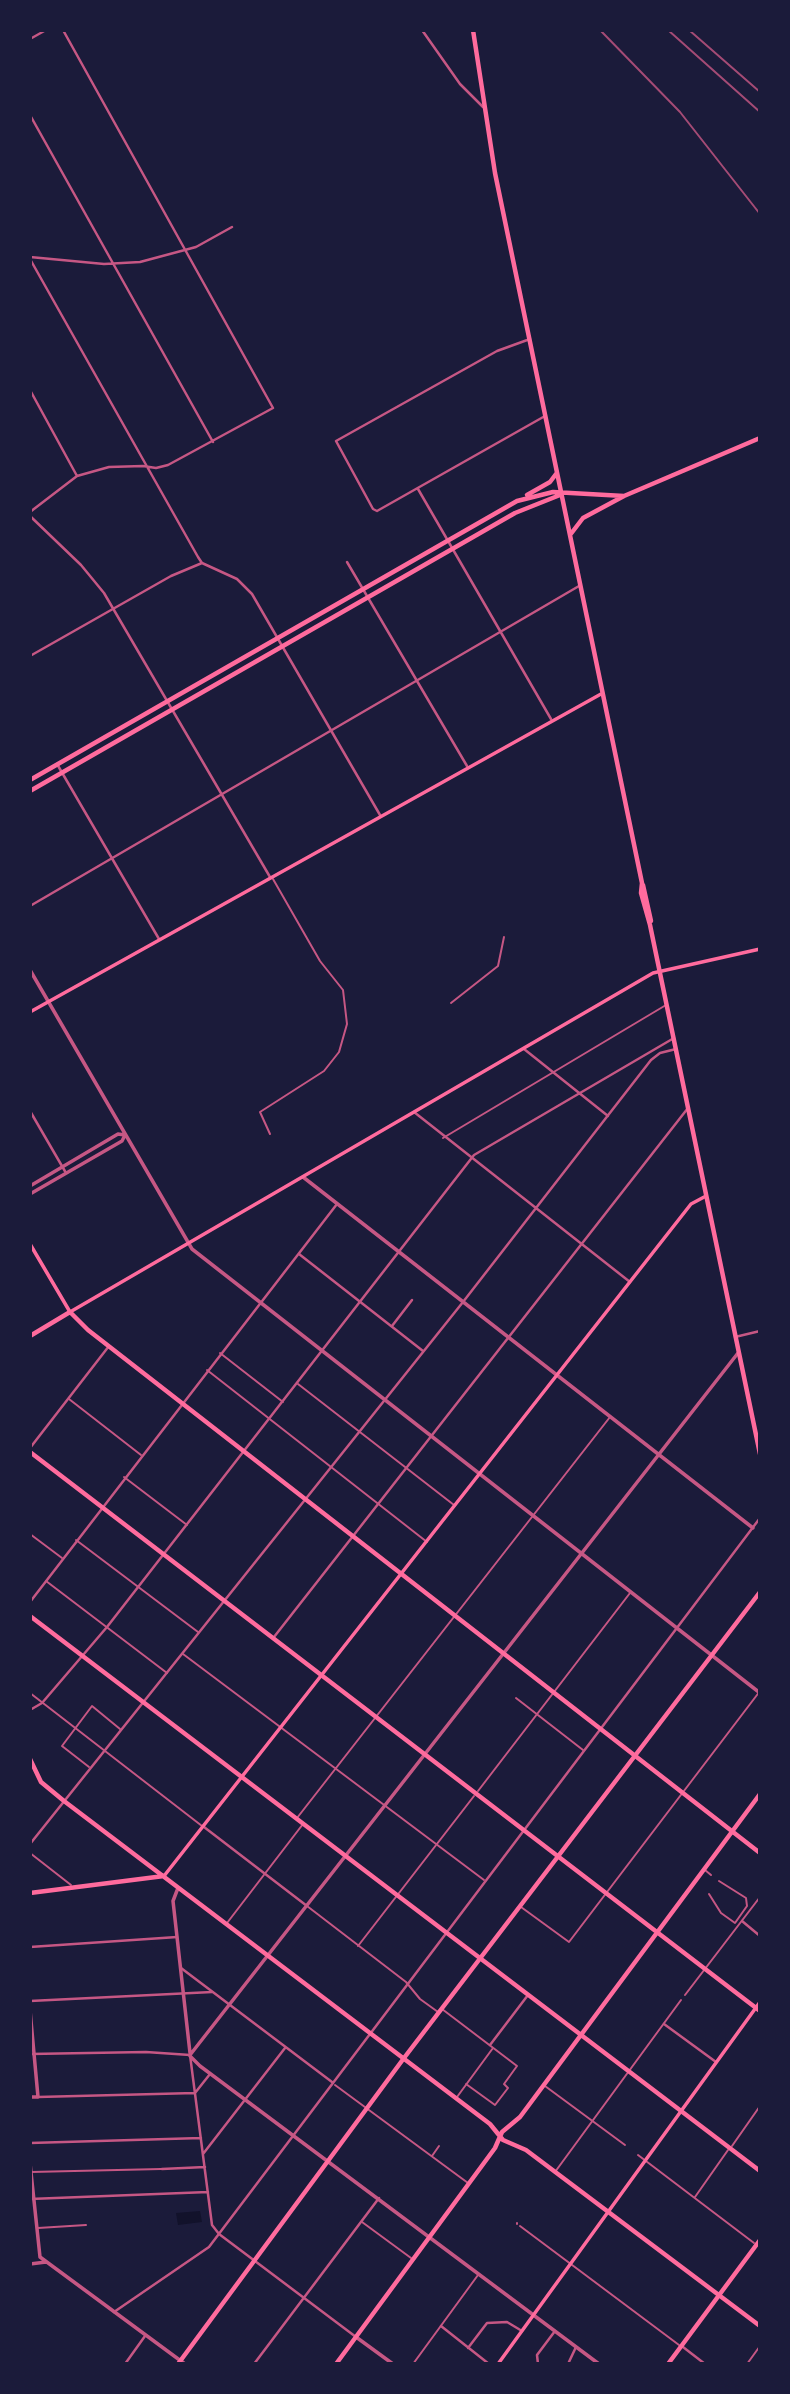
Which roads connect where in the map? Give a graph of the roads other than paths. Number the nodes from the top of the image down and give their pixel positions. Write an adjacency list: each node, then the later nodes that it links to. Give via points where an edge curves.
1 (46, 30): 5 (street)
2 (63, 30): 9 (street)
3 (422, 30): 6 (street, via 460,84)
4 (473, 30): 6 (main road)
5 (30, 39)
6 (483, 107): 12 (main road)
7 (30, 115): 11 (street)
8 (232, 227): 9 (street)
9 (186, 250): 11 (street); 16 (street, via 273,408)
10 (30, 258): 11 (street); 17 (street)
11 (113, 264): 16 (street)
12 (530, 339): 14 (main road); 20 (street, via 498,351 336,441 375,511)
13 (30, 390): 19 (street)
14 (546, 416): 18 (main road); 20 (street)
15 (760, 438): 22 (main road)
16 (213, 442): 17 (street, via 173,463)
17 (149, 467): 19 (street, via 109,467); 29 (street)
18 (557, 473): 21 (main road); 23 (main road)
19 (77, 475): 24 (street)
20 (417, 488): 26 (street)
21 (561, 495): 22 (main road); 23 (main road, via 543,493); 25 (main road); 27 (main road, via 534,503)
22 (624, 496): 25 (main road, via 579,520)
23 (517, 501): 26 (main road)
24 (30, 514): 33 (street, via 81,565)
25 (570, 538): 30 (main road)
26 (447, 540): 27 (street); 31 (main road)
27 (452, 548): 32 (main road); 34 (street)
28 (347, 562): 31 (street)
29 (202, 563): 33 (street); 35 (street, via 245,585)
30 (579, 586): 34 (street); 39 (main road)
31 (364, 587): 32 (street); 35 (main road)
32 (367, 596): 36 (main road); 38 (street)
33 (113, 609): 37 (street); 40 (street)
34 (500, 632): 38 (street); 42 (street)
35 (277, 636): 36 (street); 40 (main road)
36 (282, 645): 41 (main road); 43 (street)
37 (30, 656)
38 (417, 681): 43 (street); 45 (street)
39 (601, 694): 42 (main road); 58 (main road)
40 (167, 699): 41 (street); 44 (main road)
41 (172, 707): 46 (main road); 49 (street)
42 (551, 719): 45 (main road)
43 (332, 730): 49 (street); 50 (street)
44 (57, 764): 46 (street); 47 (main road)
45 (467, 766): 50 (main road)
46 (62, 772): 48 (main road); 51 (street)
47 (30, 780)
48 (30, 791)
49 (222, 794): 51 (street); 52 (street)
50 (380, 815): 52 (main road)
51 (112, 858): 53 (street); 55 (street)
52 (271, 877): 55 (main road); 72 (lane, via 320,961 343,990 347,1024 339,1052 324,1071 260,1112)
53 (30, 906)
54 (504, 937): 60 (lane, via 498,966)
55 (159, 939): 59 (main road)
56 (760, 949): 58 (main road)
57 (30, 970): 59 (street)
58 (660, 970): 61 (main road); 64 (main road)
59 (48, 1002): 62 (main road); 73 (street)
60 (451, 1003)
61 (667, 1004): 63 (main road); 66 (lane)
62 (30, 1012)
63 (674, 1038): 65 (main road); 67 (street)
64 (524, 1049): 66 (street); 70 (main road)
65 (676, 1049): 68 (main road); 71 (street, via 651,1060)
66 (553, 1073): 67 (street); 74 (lane)
67 (578, 1093): 71 (street); 75 (street)
68 (688, 1108): 81 (main road); 86 (street)
69 (30, 1111): 76 (street)
70 (414, 1112): 74 (street); 78 (main road)
71 (608, 1116): 83 (street)
72 (270, 1134)
73 (125, 1135): 76 (street, via 118,1134); 77 (street); 84 (street)
74 (443, 1138): 75 (street)
75 (471, 1160): 83 (street); 87 (street)
76 (62, 1167): 77 (street); 79 (street)
77 (66, 1173): 80 (street)
78 (303, 1177): 82 (street); 84 (main road)
79 (30, 1186)
80 (30, 1194)
81 (706, 1196): 89 (main road, via 693,1202); 99 (main road)
82 (337, 1204): 87 (street); 88 (street)
83 (536, 1209): 86 (street); 91 (street)
84 (188, 1243): 92 (street); 94 (main road)
85 (30, 1244): 94 (main road)
86 (579, 1244): 89 (street); 98 (street)
87 (399, 1252): 91 (street); 93 (street)
88 (298, 1254): 92 (street); 93 (street)
89 (630, 1282): 106 (main road)
90 (412, 1300): 95 (street)
91 (463, 1302): 98 (street); 101 (street)
92 (260, 1303): 102 (street); 103 (street)
93 (361, 1303): 95 (street); 102 (street)
94 (70, 1312): 97 (main road); 100 (main road)
95 (392, 1326): 101 (street)
96 (760, 1331): 99 (street)
97 (30, 1336)
98 (508, 1337): 106 (street); 115 (street)
99 (735, 1337): 104 (main road)
100 (108, 1346): 108 (street); 111 (main road)
101 (424, 1351): 109 (street)
102 (322, 1352): 107 (street); 109 (street)
103 (220, 1353): 105 (street); 110 (lane)
104 (738, 1353): 118 (street); 119 (main road)
105 (207, 1370): 111 (street); 113 (lane)
106 (557, 1376): 112 (street); 123 (main road)
107 (298, 1384): 110 (street); 114 (lane)
108 (68, 1398): 116 (street); 120 (lane)
109 (384, 1401): 114 (street); 115 (street)
110 (283, 1402): 113 (street)
111 (182, 1403): 117 (main road); 120 (street)
112 (610, 1417): 118 (street); 129 (lane)
113 (269, 1419): 117 (street); 121 (lane)
114 (360, 1432): 121 (street); 122 (lane)
115 (430, 1437): 122 (street); 123 (street)
116 (30, 1450): 127 (main road)
117 (245, 1452): 125 (main road); 132 (street)
118 (659, 1454): 133 (street); 138 (street)
119 (760, 1454)
120 (141, 1455): 124 (street)
121 (331, 1467): 125 (street); 126 (lane)
122 (406, 1468): 126 (street); 128 (lane)
123 (480, 1475): 128 (main road); 129 (street)
124 (124, 1477): 127 (street); 132 (lane)
125 (305, 1499): 135 (main road); 146 (street)
126 (377, 1504): 135 (street); 137 (lane)
127 (101, 1507): 136 (street); 139 (main road)
128 (456, 1507): 137 (main road)
129 (532, 1516): 138 (street); 148 (lane)
130 (760, 1518): 133 (street)
131 (760, 1524): 133 (street)
132 (187, 1525): 139 (street)
133 (753, 1528): 151 (street)
134 (30, 1534): 140 (lane)
135 (353, 1536): 141 (main road); 153 (street)
136 (76, 1540): 140 (street); 143 (lane)
137 (427, 1542): 141 (main road)
138 (581, 1554): 144 (street); 155 (street)
139 (164, 1555): 143 (street); 146 (main road)
140 (62, 1558): 142 (street)
141 (402, 1574): 148 (main road); 159 (main road)
142 (46, 1580): 147 (street); 150 (lane)
143 (138, 1587): 150 (street); 152 (lane)
144 (631, 1592): 151 (street); 160 (lane)
145 (760, 1592): 156 (main road)
146 (224, 1601): 152 (street); 153 (main road)
147 (30, 1602)
148 (455, 1615): 155 (main road); 168 (lane)
149 (30, 1616): 157 (main road)
150 (107, 1627): 157 (street); 158 (lane)
151 (678, 1629): 156 (street); 171 (street)
152 (198, 1633): 154 (street)
153 (273, 1638): 159 (main road)
154 (182, 1653): 158 (street); 170 (lane)
155 (503, 1653): 160 (main road); 175 (street)
156 (712, 1655): 161 (street); 176 (main road)
157 (83, 1656): 164 (main road); 165 (street)
158 (167, 1673): 164 (street)
159 (323, 1676): 168 (main road); 170 (main road)
160 (554, 1692): 167 (lane); 171 (main road)
161 (760, 1692): 181 (lane)
162 (30, 1693): 165 (lane)
163 (516, 1698): 167 (lane)
164 (143, 1701): 172 (street); 180 (main road)
165 (42, 1703): 166 (street); 169 (lane)
166 (30, 1710)
167 (536, 1714): 174 (lane); 182 (lane)
168 (376, 1716): 175 (main road); 179 (lane)
169 (75, 1727): 172 (lane, via 92,1706); 173 (lane); 178 (lane, via 62,1745)
170 (282, 1728): 179 (lane); 180 (main road)
171 (601, 1729): 174 (street); 176 (main road)
172 (121, 1730): 173 (street)
173 (104, 1750): 178 (street); 188 (lane)
174 (584, 1751): 189 (street)
175 (425, 1754): 182 (main road); 185 (street)
176 (635, 1755): 181 (main road); 196 (main road)
177 (30, 1759): 184 (main road, via 41,1782)
178 (90, 1768): 184 (street)
179 (335, 1768): 185 (lane); 186 (lane)
180 (242, 1777): 186 (main road); 188 (main road)
181 (683, 1792): 190 (main road); 208 (lane)
182 (476, 1793): 189 (main road); 192 (lane)
183 (760, 1794): 190 (main road)
184 (64, 1801): 191 (street); 200 (main road)
185 (385, 1806): 192 (lane); 195 (street)
186 (296, 1818): 187 (main road)
187 (303, 1824): 195 (main road); 198 (lane)
188 (203, 1826): 198 (street); 200 (main road)
189 (523, 1830): 196 (main road); 201 (street)
190 (733, 1831): 194 (main road); 197 (main road)
191 (30, 1844)
192 (437, 1844): 201 (lane); 210 (lane)
193 (30, 1853): 206 (lane)
194 (760, 1853)
195 (346, 1856): 210 (main road); 212 (street)
196 (558, 1856): 208 (main road); 213 (main road)
197 (704, 1870): 199 (lane); 203 (main road)
198 (265, 1874): 212 (street); 215 (lane)
199 (711, 1875)
200 (164, 1876): 204 (main road); 206 (main road)
201 (485, 1880): 216 (street)
202 (719, 1881): 209 (lane, via 746,1898 747,1906 735,1923 721,1913)
203 (695, 1882): 205 (lane); 217 (main road)
204 (178, 1887): 215 (main road); 219 (street, via 173,1899)
205 (700, 1887)
206 (74, 1888): 207 (main road)
207 (30, 1893)
208 (607, 1893): 213 (lane, via 569,1942); 217 (main road)
209 (709, 1894)
210 (398, 1895): 216 (main road); 220 (lane)
211 (760, 1897): 214 (lane)
212 (307, 1906): 220 (lane); 222 (street)
213 (520, 1906): 223 (main road)
214 (742, 1922): 218 (street); 225 (lane)
215 (226, 1923): 222 (main road)
216 (445, 1931): 223 (main road); 226 (street)
217 (658, 1933): 225 (main road); 240 (main road)
218 (760, 1936)
219 (178, 1937): 221 (street); 224 (street)
220 (358, 1946): 226 (lane)
221 (30, 1947)
222 (269, 1956): 234 (street); 239 (main road)
223 (480, 1958): 229 (main road); 237 (main road)
224 (181, 1968): 227 (street); 228 (street)
225 (704, 1968): 230 (lane); 236 (main road)
226 (406, 1982): 237 (lane); 239 (street)
227 (212, 1992): 228 (street); 234 (street)
228 (184, 1993): 232 (street); 244 (street)
229 (528, 1995): 240 (main road); 241 (street)
230 (685, 1995)
231 (681, 2000): 238 (lane)
232 (30, 2001)
233 (760, 2002): 236 (main road)
234 (230, 2005): 242 (street); 244 (street)
235 (30, 2010): 243 (street)
236 (758, 2010): 246 (main road)
237 (440, 2011): 241 (lane); 245 (main road)
238 (664, 2024): 246 (street); 247 (lane)
239 (369, 2032): 245 (main road); 249 (street)
240 (582, 2035): 247 (main road); 251 (main road)
241 (492, 2047): 250 (lane); 250 (lane, via 517,2066 504,2084 508,2088 495,2105)
242 (285, 2048): 249 (street); 256 (street)
243 (32, 2054): 244 (street); 254 (street)
244 (190, 2056): 248 (street); 252 (street)
245 (404, 2058): 255 (main road); 258 (main road)
246 (716, 2062): 259 (main road)
247 (629, 2070): 259 (main road); 260 (lane)
248 (210, 2074): 252 (street); 256 (street)
249 (332, 2082): 258 (lane); 261 (street)
250 (466, 2084): 255 (lane)
251 (544, 2085): 260 (lane); 262 (main road)
252 (195, 2093): 254 (street); 263 (street)
253 (30, 2097): 254 (street)
254 (38, 2097)
255 (456, 2098): 262 (main road)
256 (246, 2100): 261 (street); 268 (street)
257 (760, 2106): 267 (lane)
258 (366, 2109): 270 (lane); 271 (main road)
259 (681, 2110): 267 (main road); 272 (main road)
260 (593, 2121): 265 (lane); 278 (lane)
261 (293, 2134): 271 (street); 289 (street)
262 (500, 2136): 278 (main road); 279 (main road)
263 (201, 2138): 264 (street); 268 (street)
264 (30, 2143)
265 (625, 2145)
266 (439, 2146): 270 (lane)
267 (730, 2148): 277 (main road); 282 (lane)
268 (203, 2154): 274 (street)
269 (638, 2155): 272 (lane)
270 (432, 2157): 279 (lane)
271 (328, 2160): 281 (street); 292 (main road)
272 (646, 2161): 282 (lane); 284 (main road)
273 (30, 2162): 276 (street)
274 (205, 2167): 275 (street); 280 (street)
275 (162, 2169): 276 (lane)
276 (31, 2170): 283 (street)
277 (760, 2171)
278 (555, 2172): 284 (main road)
279 (469, 2184): 290 (main road)
280 (208, 2192): 283 (street); 289 (street, via 212,2225)
281 (379, 2198): 285 (street); 290 (street)
282 (694, 2198): 291 (lane)
283 (32, 2199): 288 (street)
284 (608, 2211): 295 (main road); 298 (main road)
285 (362, 2221): 293 (lane); 299 (street)
286 (518, 2224): 295 (lane)
287 (86, 2225): 288 (lane)
288 (37, 2228): 294 (street, via 40,2257)
289 (219, 2234): 292 (street); 300 (street, via 205,2250)
290 (430, 2237): 293 (main road); 297 (street)
291 (759, 2244): 298 (main road)
292 (254, 2260): 299 (street); 312 (main road)
293 (414, 2260): 307 (main road)
294 (46, 2262): 296 (street); 300 (street)
295 (571, 2263): 301 (main road); 308 (lane)
296 (30, 2264)
297 (479, 2274): 301 (street); 302 (lane)
298 (719, 2294): 303 (main road); 308 (main road)
299 (304, 2299): 307 (street); 314 (street)
300 (114, 2312): 306 (street)
301 (534, 2316): 304 (main road); 305 (street)
302 (440, 2326): 311 (street); 317 (lane)
303 (760, 2326)
304 (522, 2331): 311 (street, via 507,2322 490,2322); 319 (main road)
305 (555, 2331): 310 (street); 320 (street, via 537,2356)
306 (145, 2336): 312 (street); 313 (street)
307 (356, 2336): 315 (main road); 316 (street)
308 (681, 2346): 323 (main road); 324 (street)
309 (760, 2346): 325 (lane)
310 (576, 2347): 321 (street); 322 (street)
311 (468, 2348): 318 (street)
312 (181, 2363)
313 (125, 2364)
314 (254, 2364)
315 (335, 2364)
316 (393, 2364)
317 (412, 2364)
318 (489, 2364)
319 (498, 2364)
320 (538, 2364)
321 (568, 2364)
322 (599, 2364)
323 (668, 2364)
324 (705, 2364)
325 (747, 2364)

